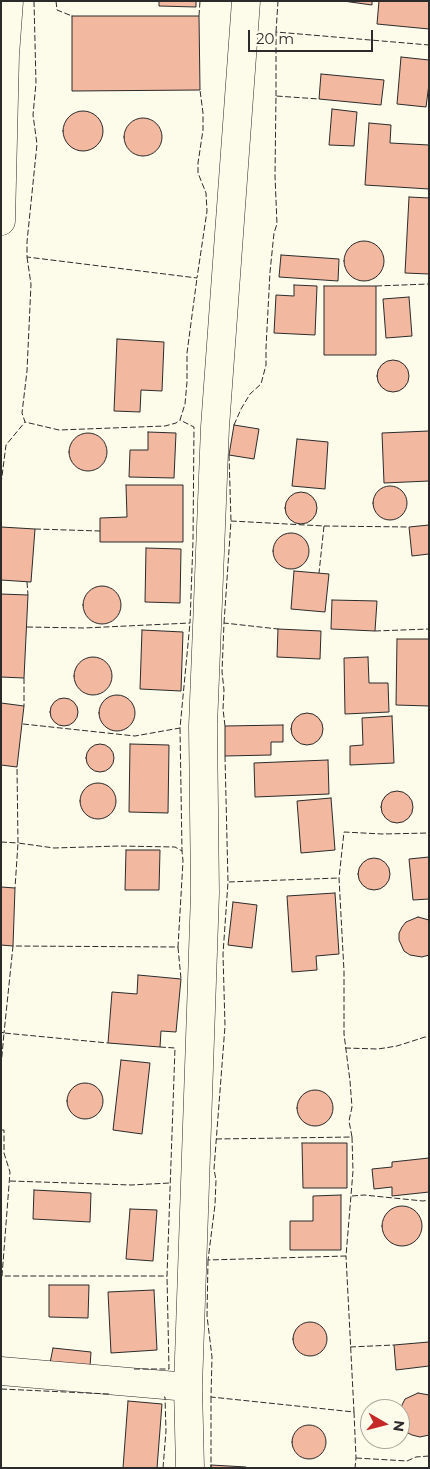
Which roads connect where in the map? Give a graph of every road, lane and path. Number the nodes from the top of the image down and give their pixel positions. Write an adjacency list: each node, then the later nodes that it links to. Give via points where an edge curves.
1 (9, 1): 3 (street)
2 (246, 1): 5 (street, via 214,457 203,726 205,894)
3 (1, 221)
4 (1, 1371): 5 (street)
5 (188, 1388): 6 (street)
6 (190, 1468)

